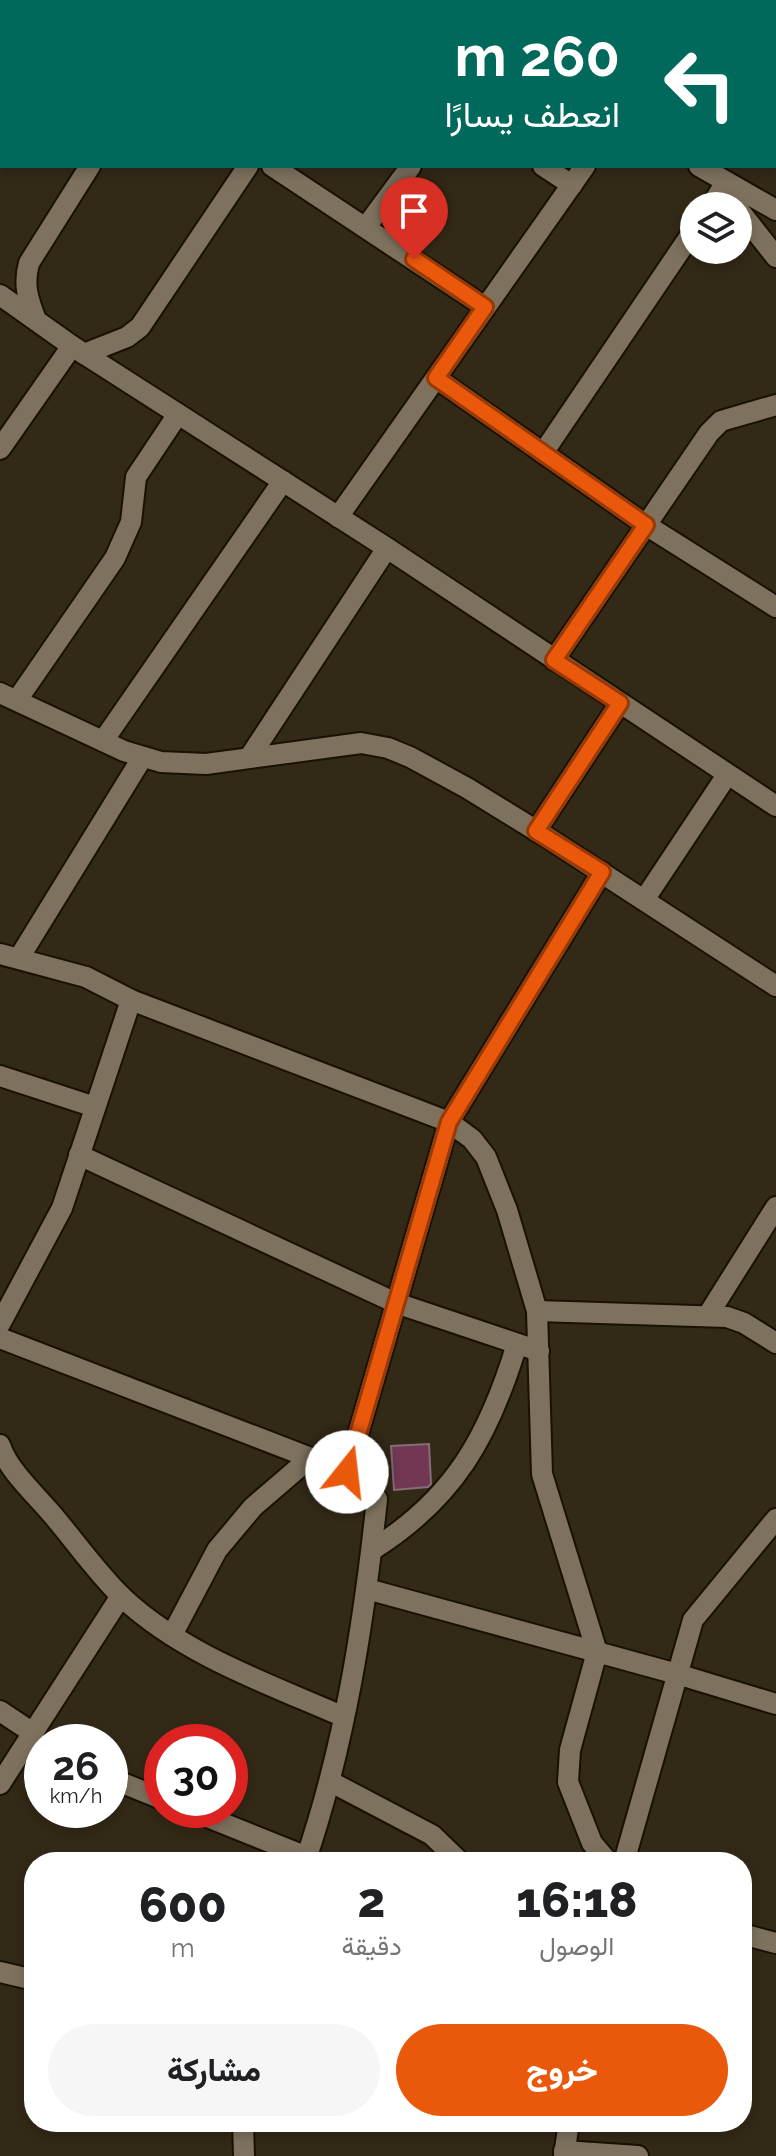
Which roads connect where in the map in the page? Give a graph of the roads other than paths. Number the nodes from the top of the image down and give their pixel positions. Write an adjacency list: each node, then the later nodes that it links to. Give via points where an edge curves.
1 (89, 168): 18 (street, via 29,263 25,290)
2 (247, 168): 19 (street, via 140,327 127,337)
3 (275, 168): 12 (street)
4 (410, 168): 12 (street)
5 (546, 168): 9 (street)
6 (584, 168): 9 (street)
7 (702, 168): 10 (street)
8 (703, 168): 11 (street)
9 (572, 185): 17 (street)
10 (718, 192)
11 (776, 210)
12 (366, 227): 17 (street)
13 (752, 231): 15 (street)
14 (680, 251): 24 (street)
15 (776, 257)
16 (0, 295): 18 (street)
17 (485, 307): 20 (street)
18 (36, 320): 19 (street)
19 (78, 350): 22 (street); 23 (street)
20 (436, 378): 24 (street); 26 (street)
21 (776, 405): 27 (street, via 721,421)
22 (178, 414): 25 (street); 31 (street, via 136,477 131,522 115,558)
23 (0, 449)
24 (543, 453): 27 (street)
25 (283, 481): 26 (street); 33 (street)
26 (338, 517): 28 (street)
27 (646, 525): 29 (street); 30 (street)
28 (387, 548): 30 (street); 35 (street)
29 (776, 607)
30 (554, 660): 32 (street)
31 (9, 697): 33 (street)
32 (620, 703): 36 (street); 38 (street)
33 (103, 741): 34 (street)
34 (142, 758): 35 (street, via 206,764); 41 (street)
35 (249, 758): 38 (street, via 361,743 388,748)
36 (727, 775): 37 (street); 40 (street)
37 (776, 806)
38 (536, 831): 39 (street)
39 (602, 872): 40 (street); 46 (street)
40 (644, 900): 42 (street)
41 (9, 956): 43 (street, via 86,977)
42 (776, 986)
43 (131, 1000): 45 (street); 46 (street)
44 (0, 1076): 45 (street)
45 (95, 1107): 47 (street)
46 (449, 1122): 50 (street); 51 (street, via 486,1157)
47 (79, 1155): 49 (street, via 56,1221); 50 (street)
48 (776, 1207): 52 (street)
49 (5, 1295): 53 (street)
50 (396, 1303): 56 (street); 60 (street)
51 (537, 1311): 52 (street); 57 (street)
52 (708, 1315): 55 (street, via 744,1323)
53 (0, 1324)
54 (0, 1338): 59 (street)
55 (776, 1343)
56 (517, 1344): 57 (street); 62 (street, via 503,1389 474,1449 428,1508)
57 (539, 1351): 66 (street, via 542,1474)
58 (0, 1445): 64 (street)
59 (310, 1458): 60 (street); 65 (street, via 253,1507 217,1550)
60 (347, 1472): 62 (street, via 363,1479 377,1499)
61 (776, 1519): 67 (street, via 701,1608 687,1634)
62 (372, 1550): 63 (street)
63 (367, 1589): 66 (street); 70 (street)
64 (121, 1596): 65 (street); 71 (street)
65 (172, 1635): 70 (street, via 240,1672)
66 (597, 1652): 67 (street); 80 (street, via 567,1767 582,1822)
67 (677, 1674): 68 (street); 81 (street)
68 (776, 1704)
69 (0, 1711): 72 (street)
70 (344, 1717): 74 (street)
71 (45, 1724)
72 (24, 1734)
73 (24, 1755): 75 (street)
74 (331, 1782): 78 (street); 79 (street, via 432,1835)
75 (0, 1784)
76 (232, 1828): 77 (street)
77 (287, 1852)
78 (309, 1852)
79 (450, 1852)
80 (600, 1852)
81 (627, 1852)
82 (752, 1937): 83 (street)
83 (776, 1943)
84 (0, 1972): 85 (street)
85 (24, 1978)
86 (243, 2132): 89 (street)
87 (567, 2132): 88 (street)
88 (564, 2153): 90 (street)
89 (244, 2156)
90 (638, 2156)

